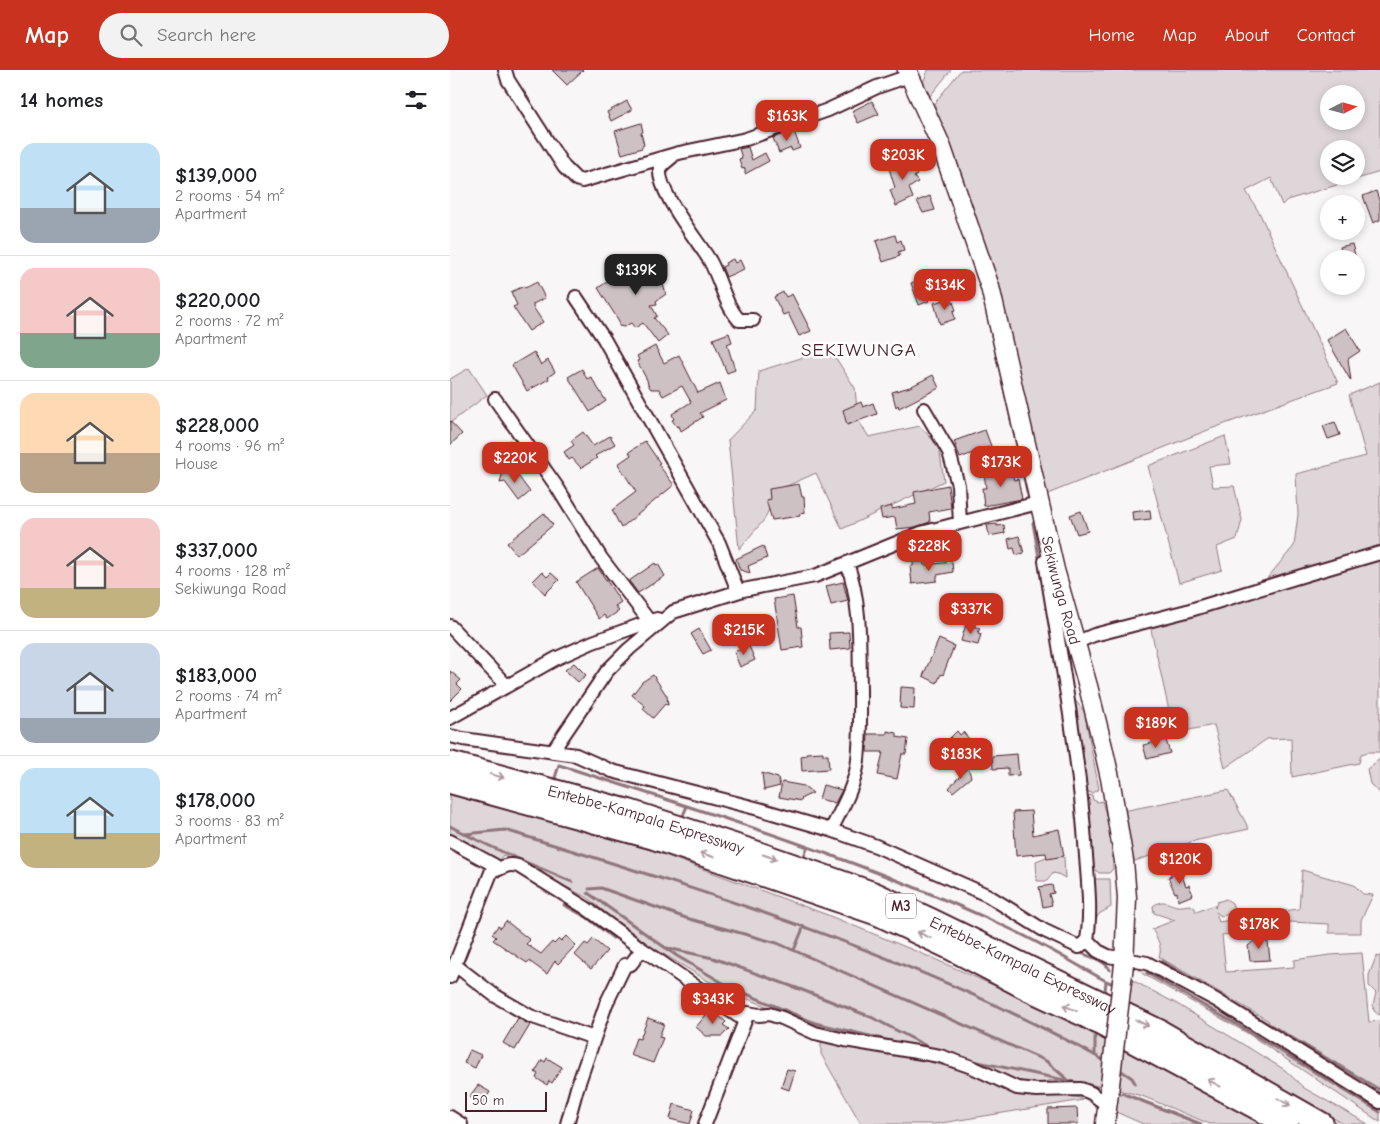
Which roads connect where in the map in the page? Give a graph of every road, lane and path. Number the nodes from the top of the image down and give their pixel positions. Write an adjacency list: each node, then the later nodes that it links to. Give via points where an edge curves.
1 (505, 70): 3 (street, via 532,120 564,168 576,179 591,180)
2 (908, 73): 3 (street, via 828,110 746,139); 8 (main road, Sekiwunga Road, via 942,145 990,287)
3 (678, 153): 5 (street, via 660,167 665,191 710,262 734,314 739,320)
4 (576, 297): 12 (street, via 604,339 719,543)
5 (753, 320)
6 (495, 399): 14 (street, via 557,487 601,558)
7 (924, 409): 9 (street, via 949,452 958,486)
8 (1038, 503): 9 (street); 16 (main road, Sekiwunga Road); 26 (street, via 1082,805 1088,888)
9 (960, 523): 11 (street, via 921,533)
10 (1380, 553): 16 (street)
11 (848, 563): 12 (street, via 815,576); 23 (street, via 860,624 860,727 855,773)
12 (738, 591): 13 (street)
13 (673, 612): 14 (street); 20 (street, via 607,671)
14 (650, 622): 17 (street, via 557,658)
15 (450, 626): 17 (street)
16 (1075, 642): 28 (main road, Sekiwunga Road, via 1110,778 1124,861 1127,898)
17 (506, 685): 18 (street)
18 (450, 718)
19 (450, 736): 20 (street)
20 (552, 752): 23 (street, via 576,755 612,771)
21 (450, 763): 41 (highway, Entebbe-Kampala Expressway / M3, one-way to 41, via 629,811 875,894 1161,1032)
22 (450, 782): 40 (highway, Entebbe-Kampala Expressway / M3, one-way to 22, via 1086,1016 878,914 654,838)
23 (831, 830): 26 (street, via 986,894 1067,942 1080,947)
24 (450, 841): 25 (street)
25 (494, 865): 27 (street, via 498,869 505,865 518,866 586,908); 29 (street)
26 (1087, 940): 28 (street, via 1098,951)
27 (642, 949): 31 (street, via 738,1016); 32 (street, via 631,964 625,964)
28 (1124, 961): 33 (main road, Sekiwunga Road, bridge); 34 (street, via 1147,963 1216,1000)
29 (455, 965): 30 (street); 32 (street, via 494,995 530,1016)
30 (450, 977)
31 (748, 1014): 33 (street, via 769,1014 815,1033 940,1056 1017,1088 1081,1089); 38 (street)
32 (594, 1038): 37 (street)
33 (1108, 1099): 39 (main road, Sekiwunga Road)
34 (1380, 1102)
35 (450, 1117): 36 (street)
36 (462, 1124)
37 (568, 1124)
38 (705, 1124)
39 (1105, 1124)
40 (1287, 1124)
41 (1322, 1124)

